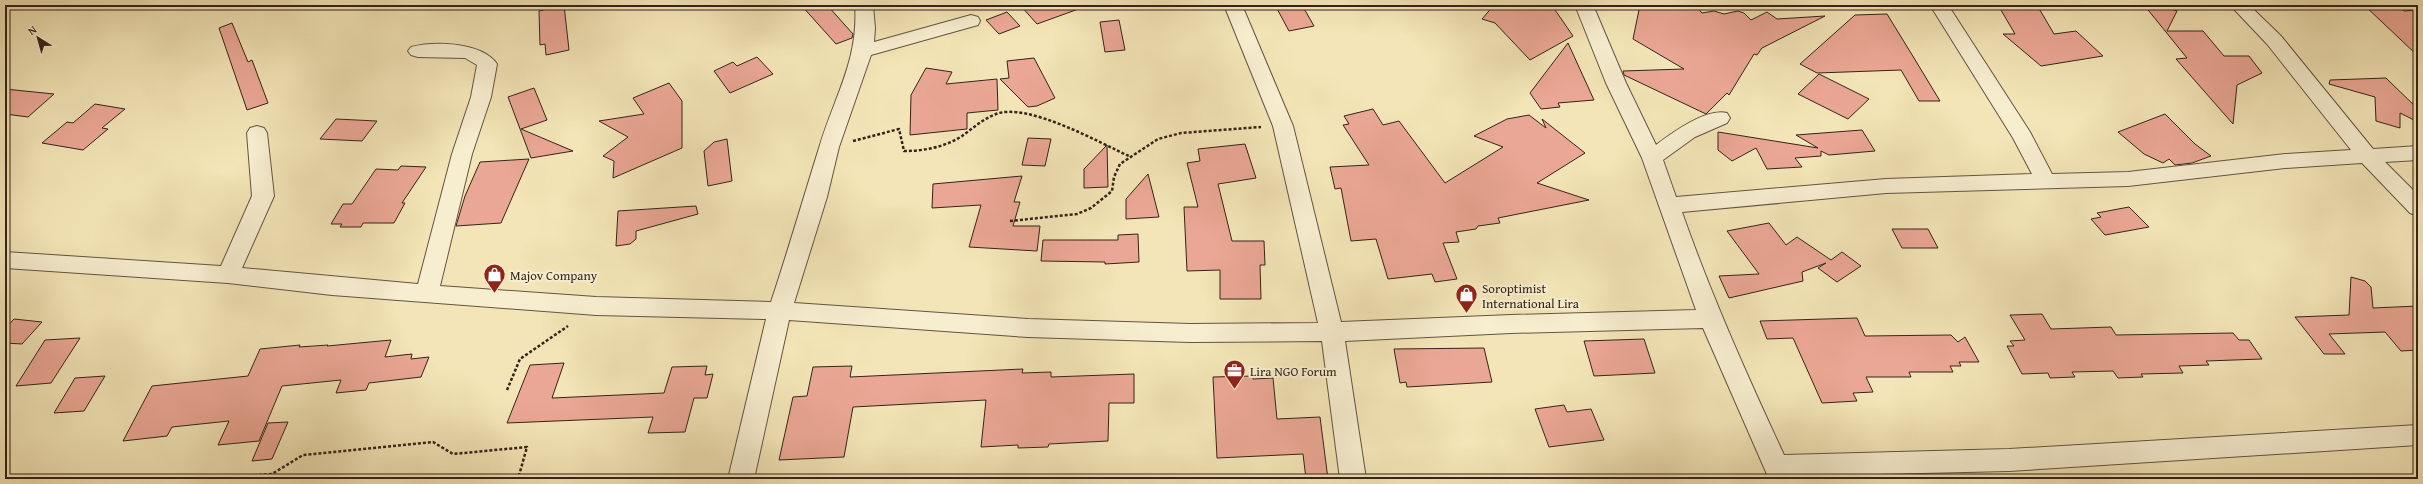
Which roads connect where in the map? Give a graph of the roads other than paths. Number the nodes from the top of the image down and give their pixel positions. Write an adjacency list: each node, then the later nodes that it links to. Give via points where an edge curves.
1 (864, 5): 8 (street, via 866,28)
2 (1234, 5): 22 (street, via 1283,126)
3 (1584, 5): 12 (street, via 1616,83)
4 (1939, 5): 14 (street, via 2023,137)
5 (2239, 5): 13 (street, via 2274,40)
6 (971, 21): 8 (street)
7 (418, 51): 19 (street, via 473,54 482,57 487,64 481,97 462,154)
8 (863, 52): 20 (street, via 829,147)
9 (1720, 118): 12 (street, via 1688,132)
10 (257, 134): 18 (street, via 263,196)
11 (2418, 153): 13 (street)
12 (1652, 158): 15 (street)
13 (2369, 158): 14 (street, via 2285,161 2128,179); 16 (street)
14 (2045, 180): 15 (street, via 1879,187)
15 (1669, 205): 21 (street)
16 (2418, 208)
17 (5, 260): 18 (street)
18 (228, 275): 19 (street)
19 (427, 294): 20 (street, via 596,306)
20 (780, 310): 22 (street, via 1028,328 1190,333); 25 (street)
21 (1711, 319): 22 (street); 24 (street)
22 (1332, 332): 26 (street)
23 (2418, 435): 24 (street)
24 (1778, 472)
25 (741, 479)
26 (1352, 479)

